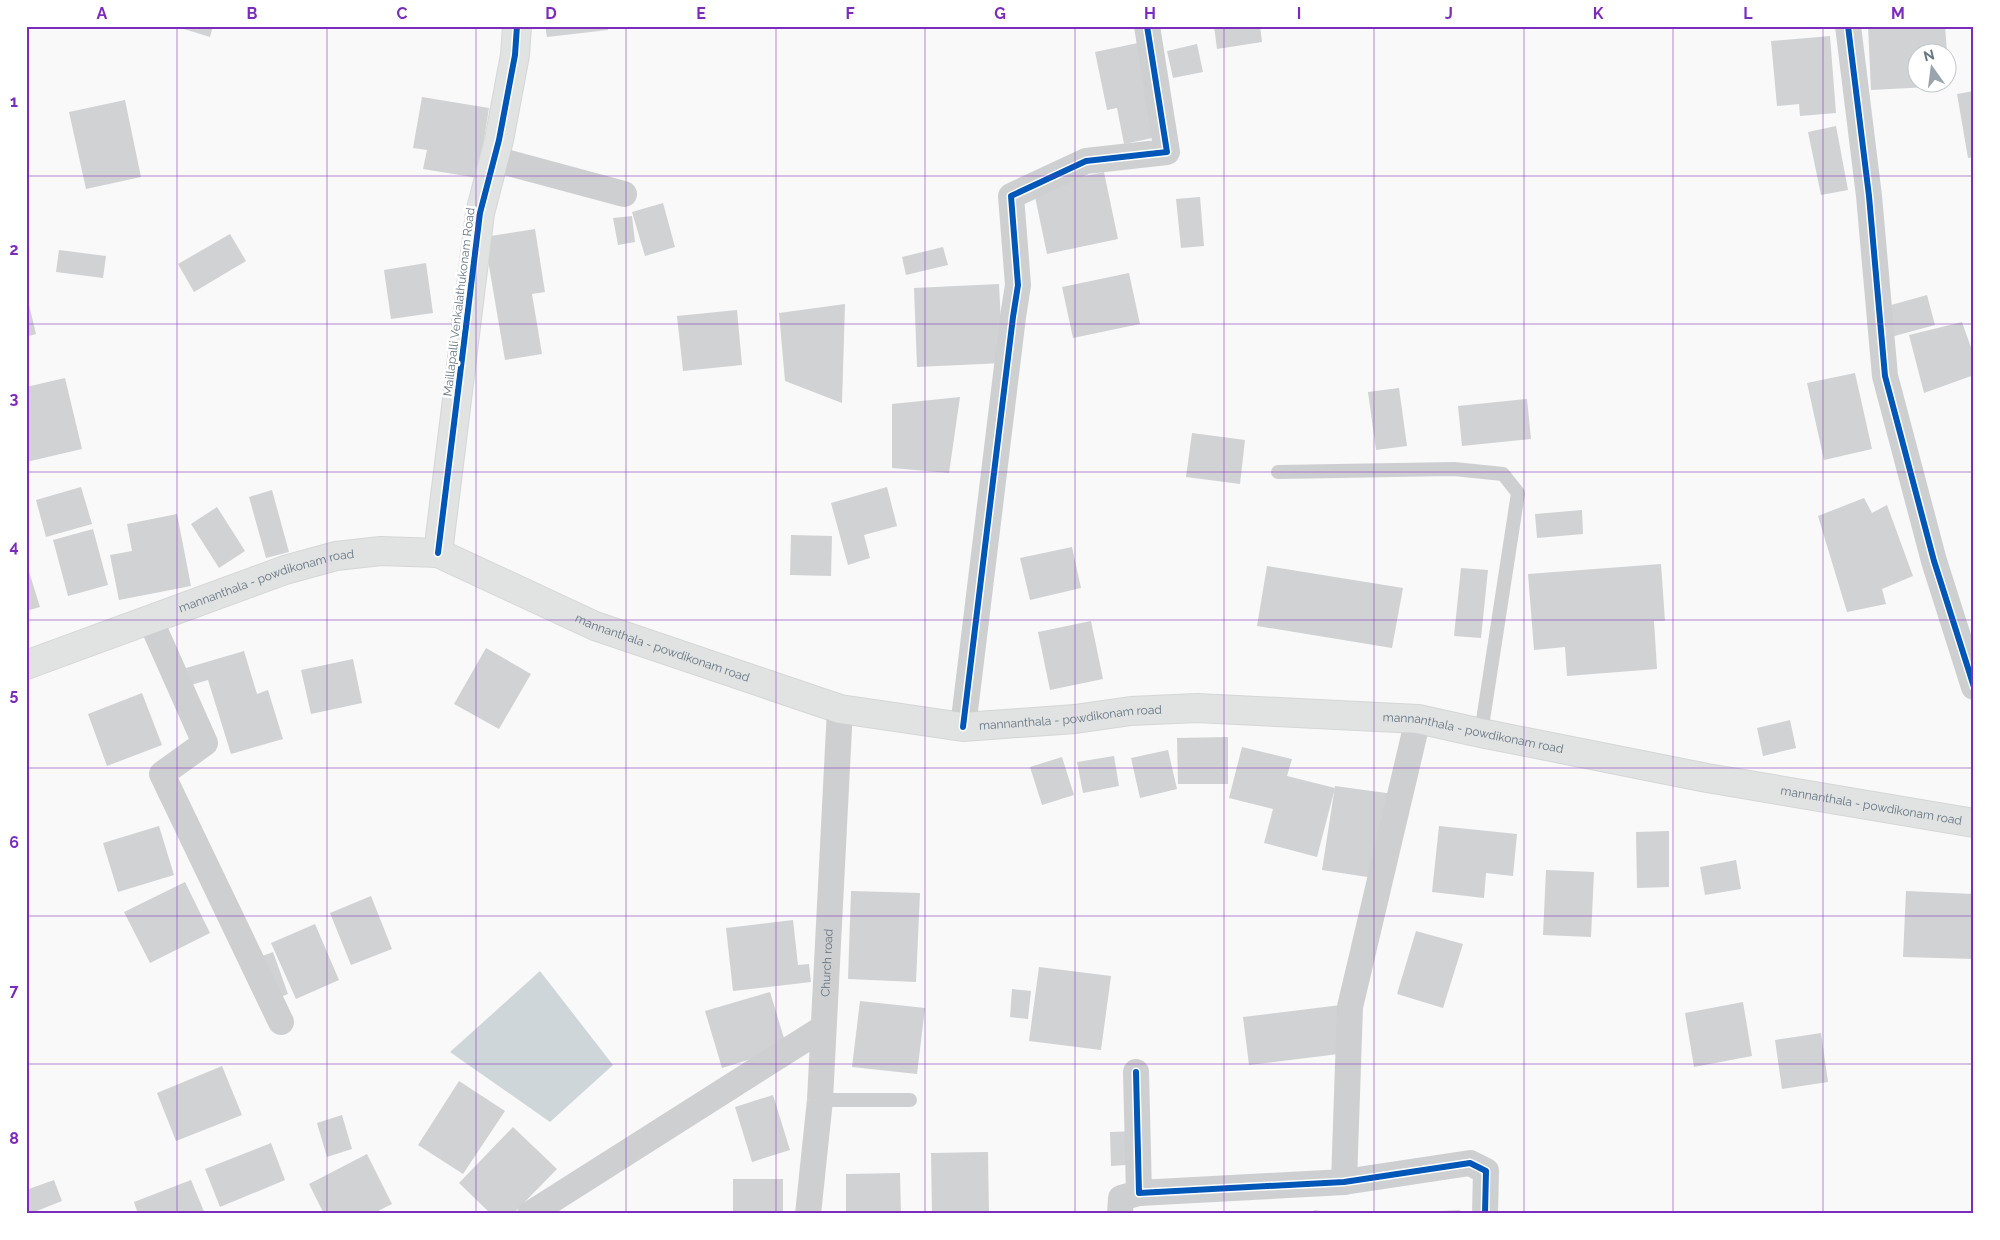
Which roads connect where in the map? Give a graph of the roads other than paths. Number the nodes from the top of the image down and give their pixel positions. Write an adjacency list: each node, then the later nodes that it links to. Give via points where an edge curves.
1 (518, 26): 4 (main road, Maillapalli Venkalathukonam Road)
2 (1147, 26): 13 (street, via 1167,152 1086,161 1011,196 1018,286)
3 (1848, 26): 10 (street, via 1869,196 1886,376 1934,561)
4 (494, 159): 5 (street); 7 (main road, Maillapalli Venkalathukonam Road, via 480,213)
5 (624, 194)
6 (1278, 472): 14 (lane, via 1454,469 1503,474 1518,492)
7 (438, 553): 8 (main road, mannanthala - powdikonam road, via 381,551 336,556 285,570); 11 (main road, mannanthala - powdikonam road, via 595,626)
8 (150, 619): 9 (main road, mannanthala - powdikonam road); 16 (street, via 204,743 162,774)
9 (26, 665)
10 (1974, 687)
11 (840, 709): 13 (main road, mannanthala - powdikonam road); 17 (street, Church road)
12 (1418, 719): 13 (main road, mannanthala - powdikonam road, via 1197,708 1132,710); 14 (main road, mannanthala - powdikonam road); 21 (street, via 1350,1007)
13 (963, 727)
14 (1481, 733): 15 (main road, mannanthala - powdikonam road, via 1707,778)
15 (1974, 823)
16 (281, 1022)
17 (823, 1028): 19 (street, Church road); 23 (street)
18 (1136, 1072): 22 (street)
19 (820, 1100): 20 (lane); 24 (street, Church road)
20 (910, 1100)
21 (1344, 1182): 22 (street); 26 (street, via 1470,1162 1486,1171)
22 (1139, 1193): 25 (street, via 1120,1198)
23 (530, 1214)
24 (808, 1214)
25 (1120, 1214)
26 (1485, 1214)

